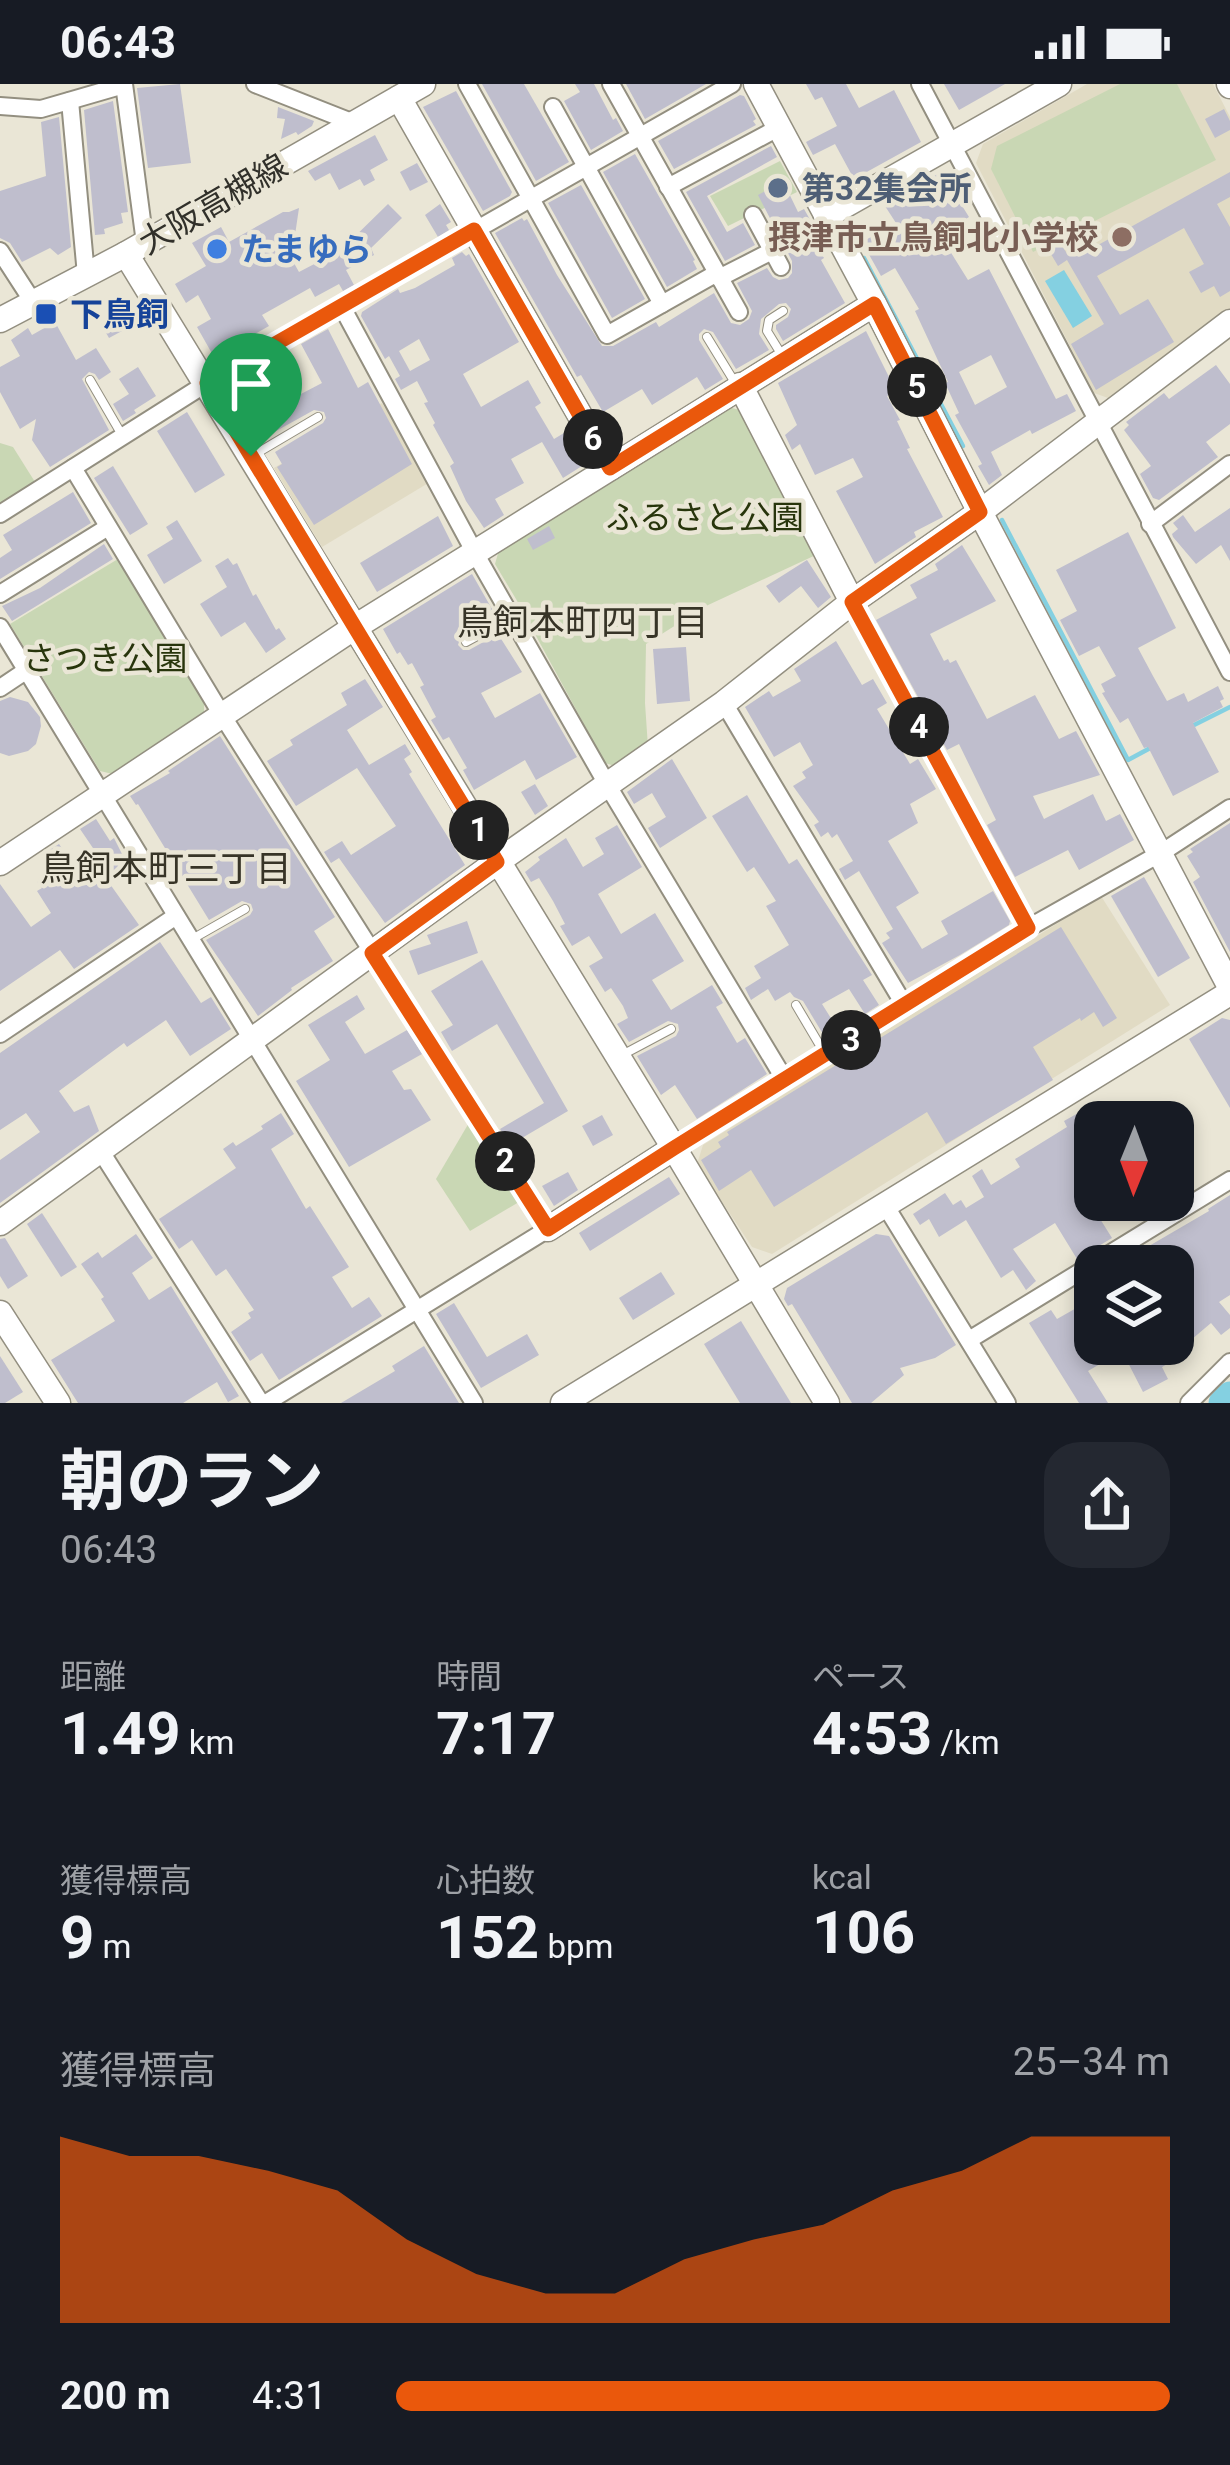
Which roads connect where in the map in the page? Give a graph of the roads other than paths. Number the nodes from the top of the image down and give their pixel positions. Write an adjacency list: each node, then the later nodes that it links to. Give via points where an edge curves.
1 (124, 84): 11 (street); 24 (street)
2 (255, 84): 14 (street)
3 (423, 84): 10 (street, 大阪高槻線)
4 (467, 84): 20 (street)
5 (610, 84): 16 (street)
6 (733, 84): 16 (street)
7 (756, 84): 15 (street)
8 (920, 84): 17 (street)
9 (1059, 84): 17 (street)
10 (400, 98): 14 (street, 大阪高槻線); 23 (street)
11 (70, 101): 12 (street); 26 (street)
12 (0, 106)
13 (553, 107): 18 (street)
14 (354, 123): 24 (street, 大阪高槻線)
15 (778, 128): 19 (street); 22 (street)
16 (639, 136): 18 (street); 19 (street)
17 (951, 145): 22 (street); 42 (street)
18 (584, 168): 20 (street); 29 (street)
19 (668, 187): 27 (street)
20 (529, 198): 23 (street); 29 (street, via 608,335)
21 (753, 214): 27 (street, via 776,259)
22 (826, 216): 30 (street)
23 (474, 230): 31 (street); 47 (street)
24 (136, 249): 26 (street, 大阪高槻線); 39 (street)
25 (1, 254): 28 (street)
26 (86, 275): 28 (street, 大阪高槻線)
27 (718, 276): 29 (street); 33 (street)
28 (33, 302): 34 (street, 大阪高槻線)
29 (662, 304)
30 (874, 304): 37 (street); 48 (street)
31 (342, 307): 39 (street); 52 (street)
32 (783, 310): 37 (lane, via 767,331)
33 (739, 312)
34 (0, 320)
35 (1230, 322): 42 (street)
36 (707, 337): 40 (lane)
37 (784, 359): 40 (street)
38 (90, 380): 43 (lane)
39 (207, 383): 43 (street); 44 (street)
40 (739, 386): 47 (street); 54 (street)
41 (318, 417): 44 (lane)
42 (1096, 422): 48 (street); 50 (street)
43 (123, 436): 46 (street)
44 (251, 456): 57 (street)
45 (1230, 464): 50 (street)
46 (73, 468): 49 (street); 51 (street)
47 (610, 468): 52 (street)
48 (980, 512): 54 (street); 67 (street)
49 (0, 514)
50 (1150, 524): 60 (street)
51 (109, 527): 53 (street); 63 (street)
52 (475, 553): 55 (street); 57 (street)
53 (0, 594)
54 (852, 602): 62 (street); 72 (street)
55 (512, 617): 58 (lane); 64 (street)
56 (0, 626): 59 (street)
57 (355, 627): 63 (street); 69 (street)
58 (466, 642)
59 (27, 670): 61 (street); 65 (street)
60 (1230, 672)
61 (0, 688)
62 (724, 703): 64 (street); 77 (street)
63 (223, 715): 65 (street); 74 (street)
64 (608, 786): 69 (street); 83 (street)
65 (101, 795): 68 (street); 71 (street)
66 (1230, 808): 67 (street)
67 (1161, 853): 72 (street); 75 (street)
68 (0, 862)
69 (497, 862): 74 (street); 82 (street)
70 (245, 909): 73 (lane)
71 (176, 916): 73 (street); 79 (street)
72 (1028, 928): 77 (street)
73 (190, 940): 80 (street)
74 (372, 953): 80 (street); 89 (street)
75 (1230, 990): 87 (street)
76 (796, 1005): 81 (lane)
77 (905, 1006): 81 (street)
78 (670, 1029): 82 (lane)
79 (0, 1034)
80 (252, 1040): 85 (street); 93 (street)
81 (826, 1055): 83 (street)
82 (617, 1058): 84 (street)
83 (785, 1080): 84 (street)
84 (674, 1148): 89 (street); 92 (street)
85 (100, 1150): 88 (street); 98 (street)
86 (1230, 1180): 90 (street)
87 (885, 1205): 92 (street); 95 (street)
88 (0, 1223)
89 (548, 1229): 93 (street)
90 (1124, 1245)
91 (1074, 1276): 95 (street)
92 (756, 1284): 100 (street); 101 (street)
93 (416, 1309): 98 (street); 99 (street)
94 (0, 1312): 97 (street)
95 (970, 1340): 102 (street)
96 (1230, 1362): 103 (street)
97 (58, 1403)
98 (263, 1403)
99 (474, 1403)
100 (563, 1403)
101 (827, 1403)
102 (1007, 1403)
103 (1189, 1403)

